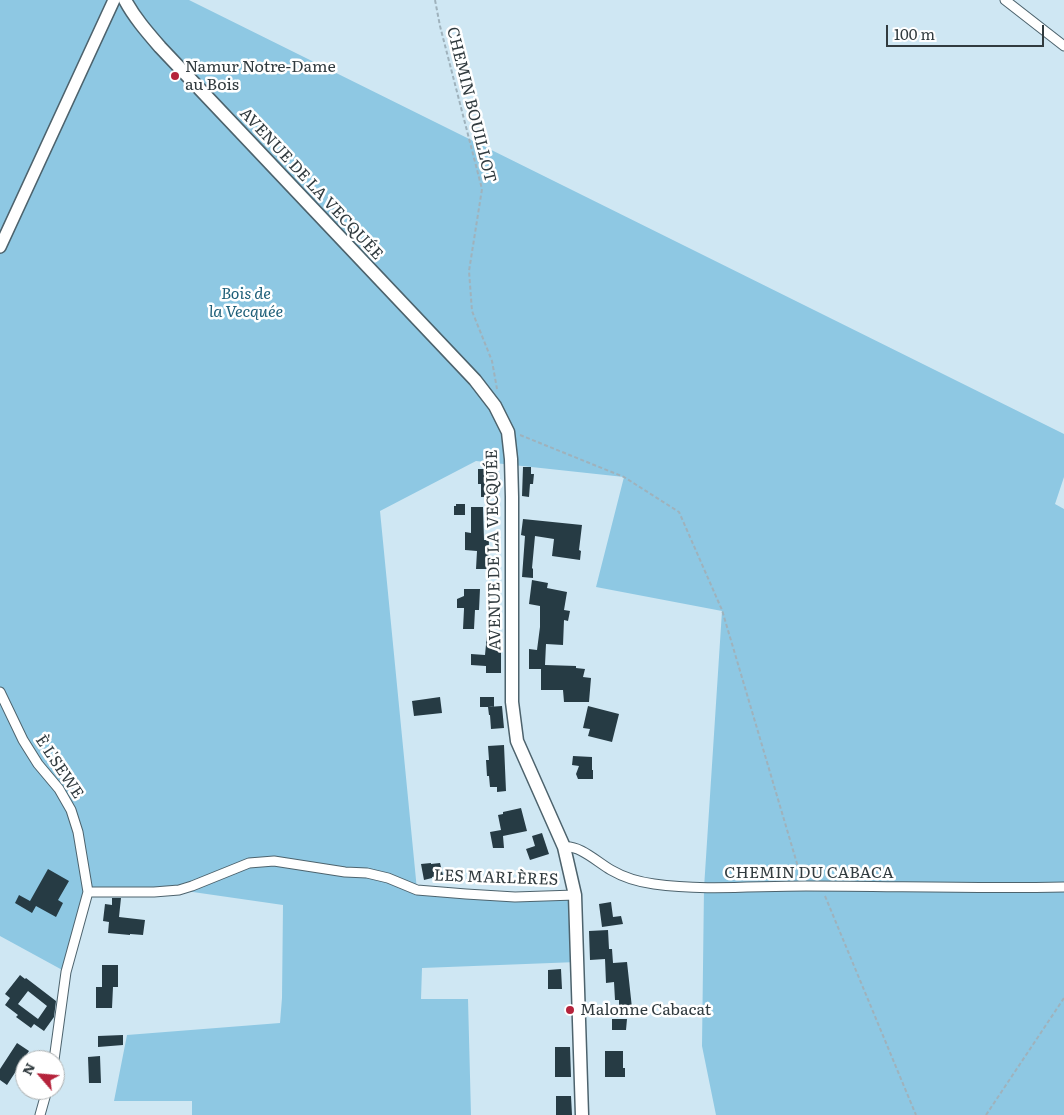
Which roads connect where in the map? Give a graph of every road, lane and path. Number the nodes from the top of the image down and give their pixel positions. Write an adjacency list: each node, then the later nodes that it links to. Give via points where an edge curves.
1 (114, 0): 6 (street)
2 (125, 0): 10 (main road, AVENUE DE LA VECQUÉE, via 166,54 475,380 495,406 508,432 511,459 512,702 517,741)
3 (435, 0): 7 (path, CHEMIN BOUILLOT, via 482,190 469,271 472,311 492,361)
4 (1006, 0): 5 (street)
5 (1064, 46)
6 (0, 247)
7 (497, 390)
8 (519, 435): 11 (path, via 624,477 679,512 722,610)
9 (0, 692): 14 (street, È L'SEWE, via 23,740 71,810)
10 (564, 848): 11 (street, CHEMIN DU CABACA, via 577,849 612,871 653,884 704,888); 15 (main road, AVENUE DE LA VECQUÉE)
11 (804, 886): 12 (street, CHEMIN DU CABACA)
12 (821, 886): 13 (street, CHEMIN DU CABACA); 21 (path)
13 (1064, 888)
14 (88, 892): 15 (street, LES MARLÈRES, via 178,890 249,863 274,861 388,878 417,890 515,897); 17 (street, via 66,972)
15 (575, 895): 20 (main road, AVENUE DE LA VECQUÉE)
16 (1064, 998): 22 (path)
17 (55, 1050)
18 (44, 1100): 19 (street)
19 (40, 1115)
20 (582, 1115)
21 (916, 1115)
22 (986, 1115)

